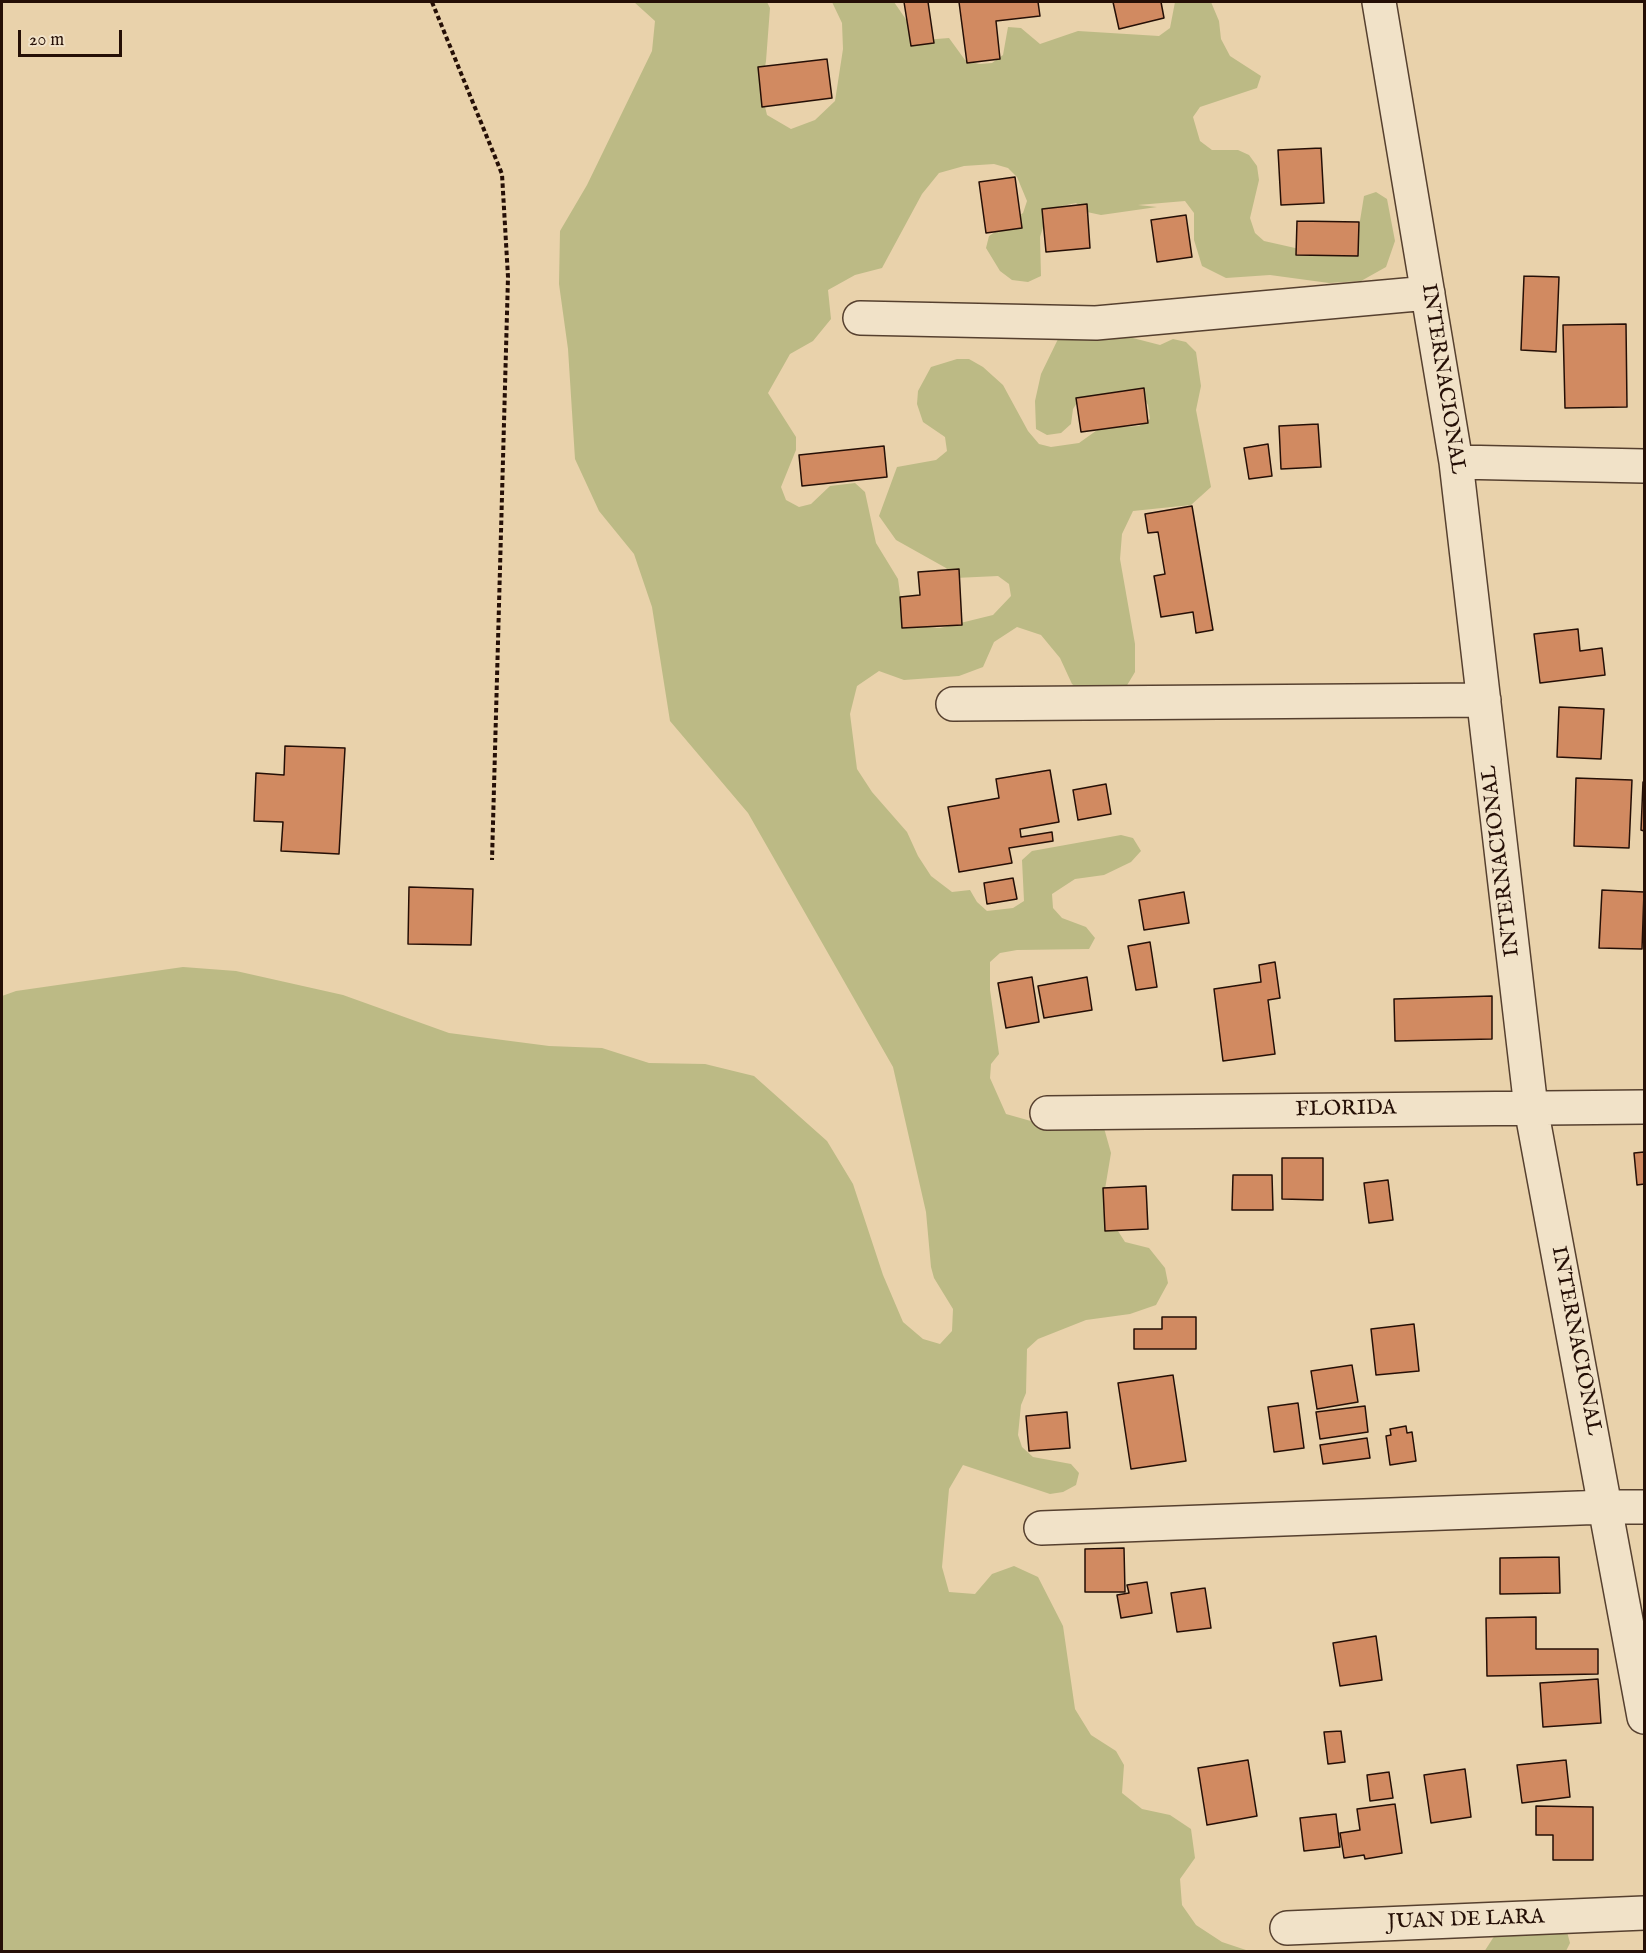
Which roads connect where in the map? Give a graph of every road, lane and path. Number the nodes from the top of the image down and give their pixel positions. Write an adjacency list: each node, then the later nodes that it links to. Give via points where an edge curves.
1 (432, 2): 9 (path, via 502,174 508,277)
2 (1380, 2): 3 (street, INTERNACIONAL)
3 (1428, 293): 4 (street, via 1096,323); 5 (street, INTERNACIONAL)
4 (860, 318)
5 (1456, 462): 6 (street); 7 (street, INTERNACIONAL)
6 (1644, 466)
7 (1484, 700): 8 (street); 11 (street, INTERNACIONAL)
8 (953, 704)
9 (492, 860)
10 (1644, 1107): 11 (street, FLORIDA)
11 (1531, 1108): 12 (street, FLORIDA); 13 (street, INTERNACIONAL)
12 (1047, 1113)
13 (1606, 1507): 14 (street); 15 (street); 16 (street, INTERNACIONAL)
14 (1644, 1508)
15 (1041, 1528)
16 (1644, 1717)
17 (1644, 1913): 18 (street, JUAN DE LARA)
18 (1287, 1928)

